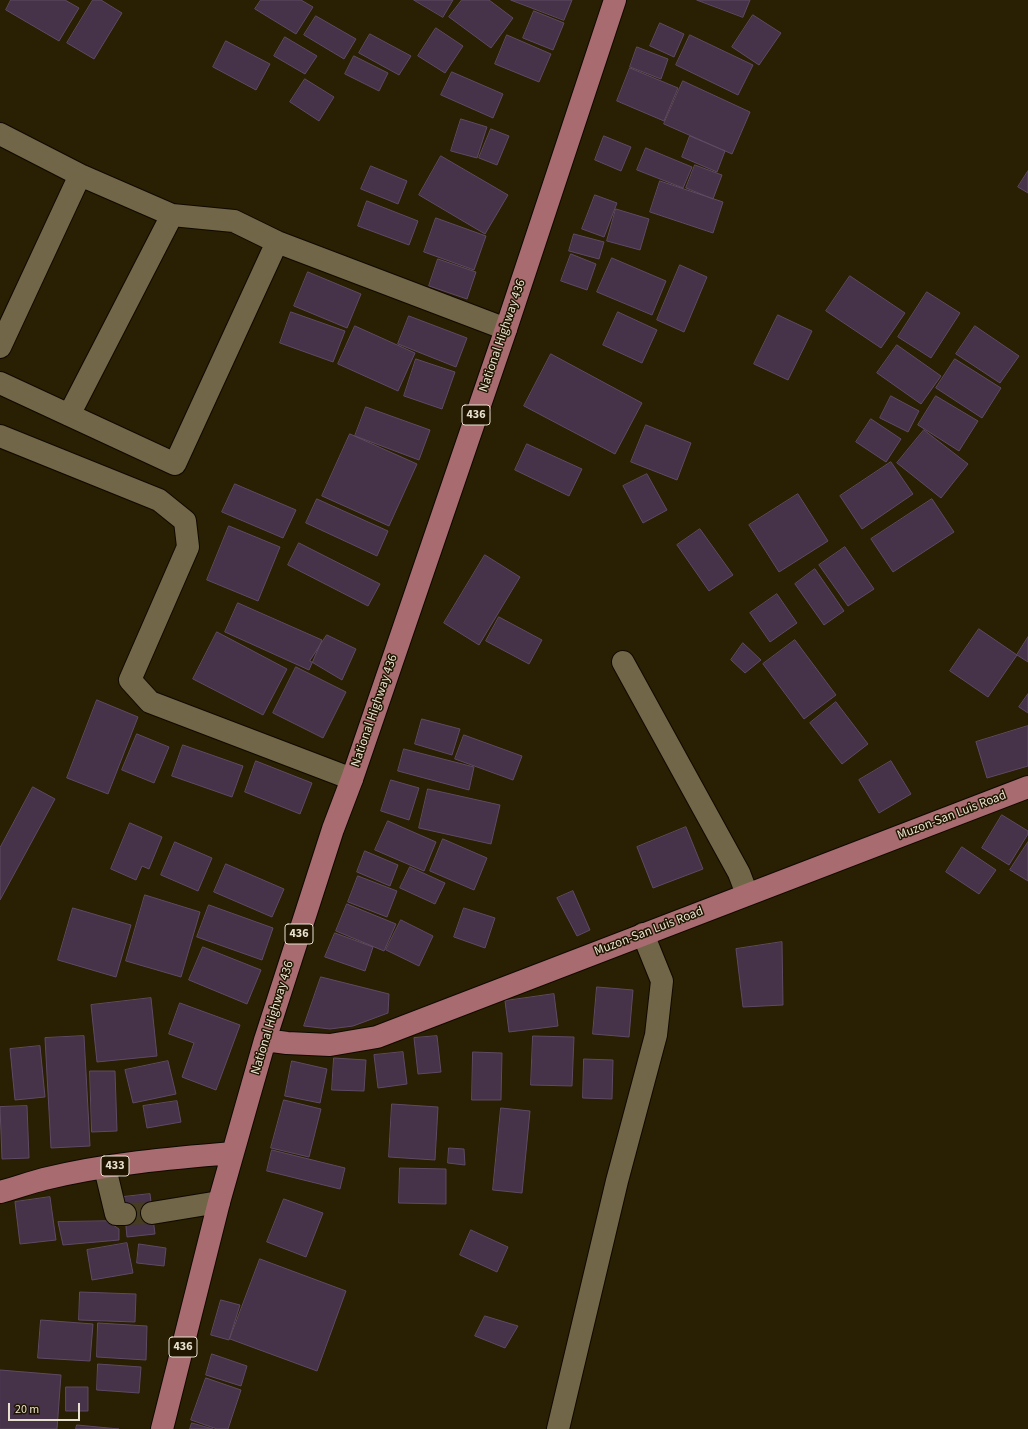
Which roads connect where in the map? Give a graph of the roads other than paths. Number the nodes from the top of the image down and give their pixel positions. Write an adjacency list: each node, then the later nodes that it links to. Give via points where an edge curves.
1 (615, 0): 6 (main road, National Highway 436 / 436)
2 (1, 136): 3 (street)
3 (80, 175): 4 (street); 7 (street)
4 (172, 215): 5 (street, via 234,221); 9 (street)
5 (276, 242): 6 (street); 9 (street, via 175,464)
6 (506, 329): 12 (main road, National Highway 436 / 436)
7 (0, 347)
8 (0, 383): 9 (street)
9 (69, 415)
10 (0, 436): 12 (street, via 159,500 185,521 188,547 130,680 150,702)
11 (623, 662): 14 (street, via 739,873)
12 (352, 779): 16 (main road, National Highway 436 / 436, via 333,829)
13 (1028, 787): 14 (main road, Muzon-San Luis Road)
14 (747, 894): 15 (main road, Muzon-San Luis Road)
15 (644, 934): 16 (main road, Muzon-San Luis Road, via 377,1037 330,1045); 24 (street, via 662,981 656,1035)
16 (264, 1040): 17 (main road, National Highway 436 / 436)
17 (233, 1153): 18 (main road, 433, via 173,1158); 20 (main road, National Highway 436 / 436)
18 (105, 1168): 19 (main road, 433, via 45,1179); 22 (street, via 116,1214)
19 (0, 1192)
20 (219, 1202): 21 (street); 23 (main road, National Highway 436 / 436)
21 (152, 1213)
22 (125, 1214)
23 (162, 1429)
24 (558, 1429)

